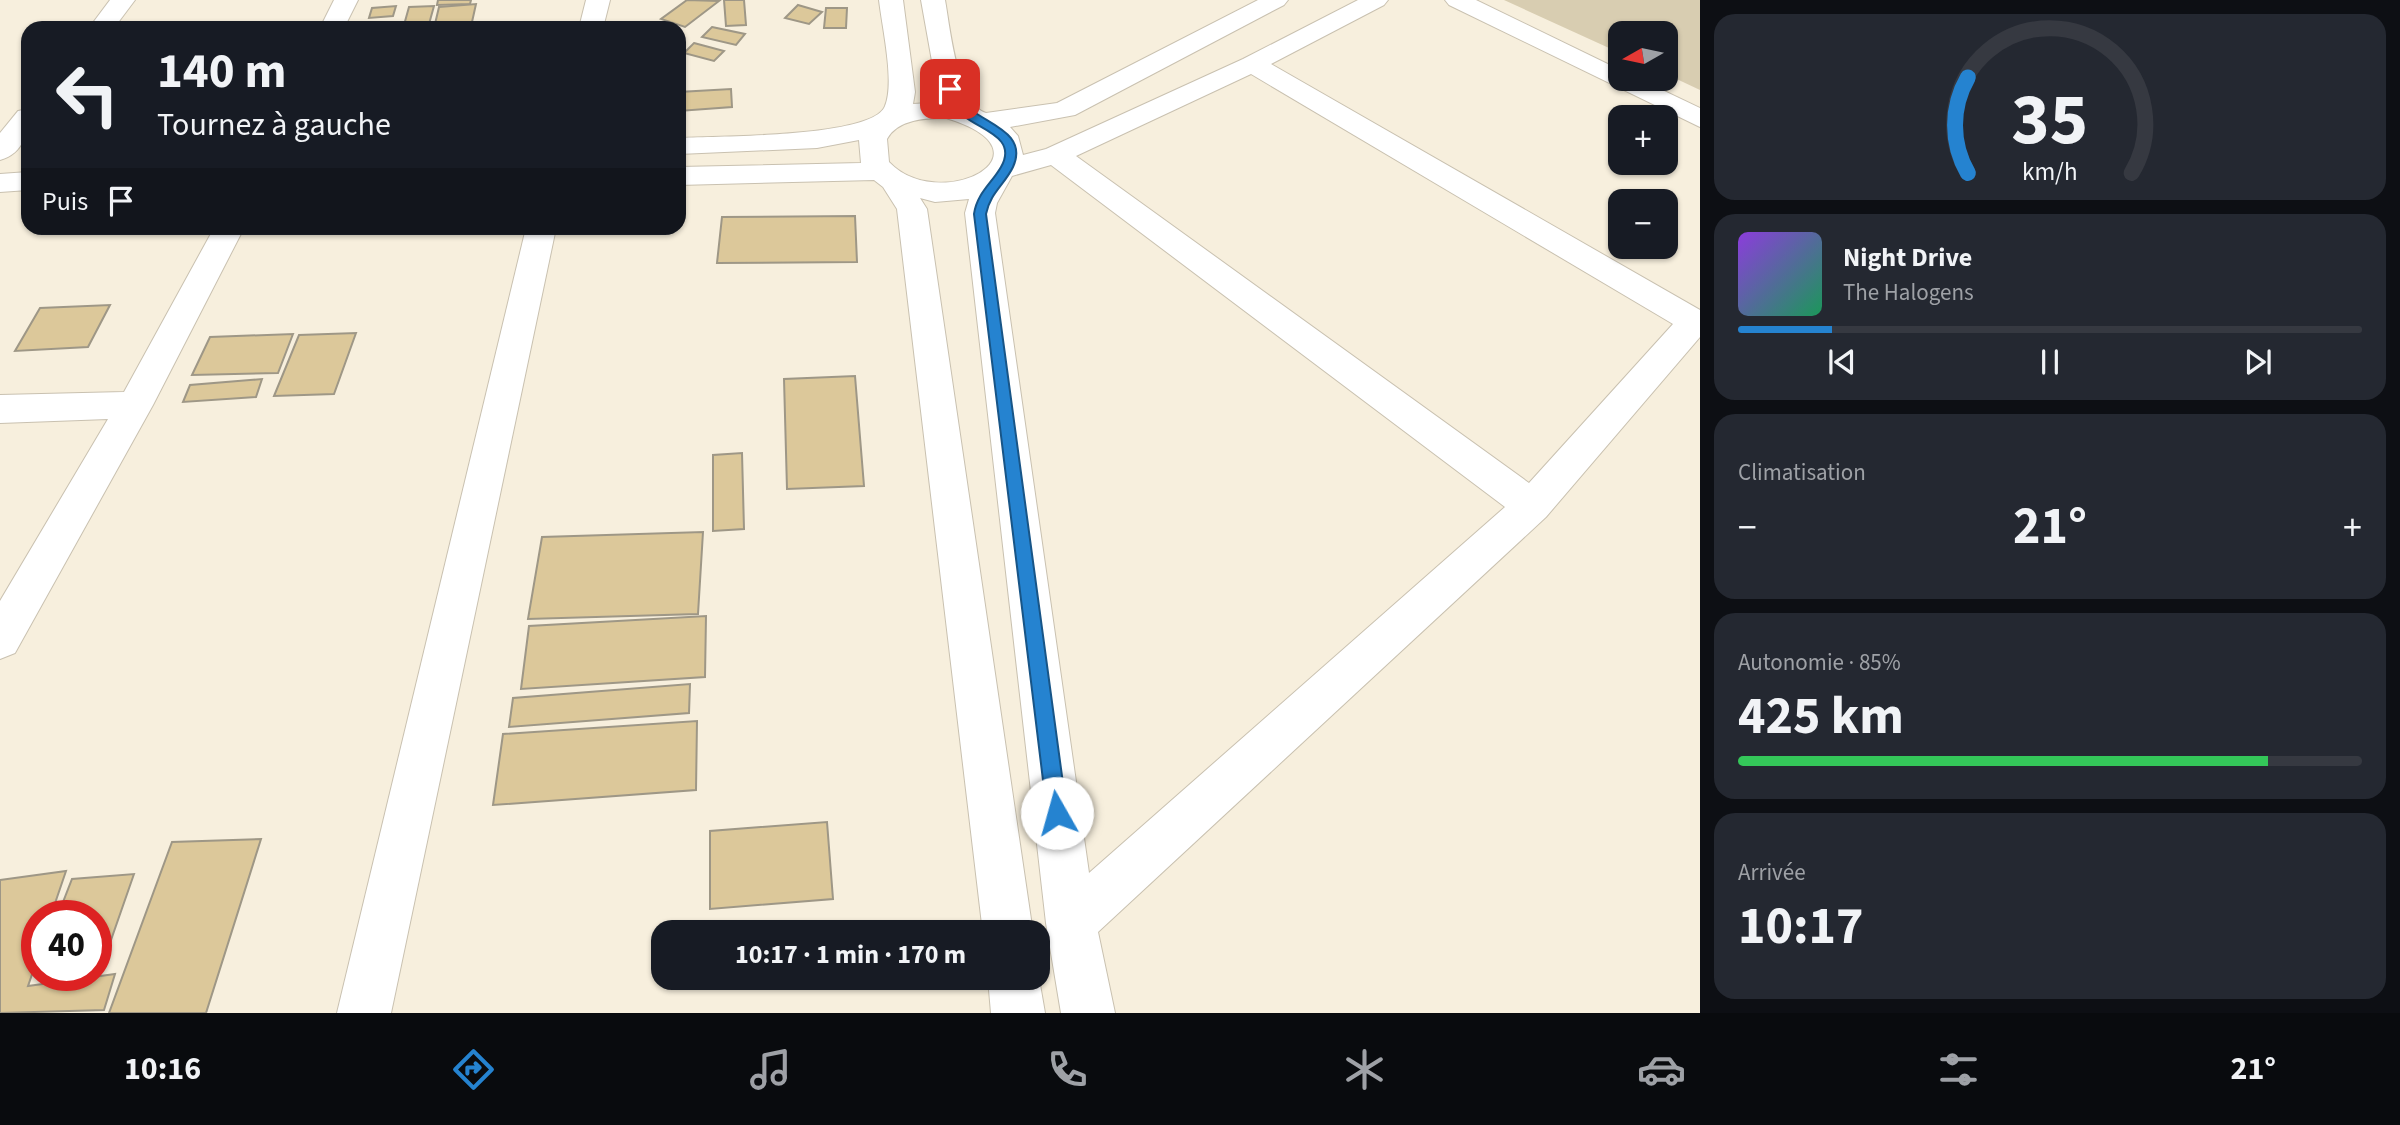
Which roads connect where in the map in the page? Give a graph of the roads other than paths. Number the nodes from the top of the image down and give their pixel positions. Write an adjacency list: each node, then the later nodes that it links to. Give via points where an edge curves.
1 (123, 0): 9 (street)
2 (346, 0): 10 (street)
3 (598, 0): 11 (street)
4 (891, 0): 15 (street, via 902,92)
5 (933, 0): 13 (street, via 950,89)
6 (1276, 0): 13 (street, via 1065,108 1022,118)
7 (1376, 0): 12 (street)
8 (1457, 0): 14 (street)
9 (106, 21)
10 (336, 21)
11 (593, 21)
12 (1252, 64): 19 (street); 27 (street)
13 (977, 117): 15 (street, via 933,110); 20 (street, via 1008,143 1011,156)
14 (1700, 119)
15 (887, 123): 17 (street, via 817,140); 22 (street, via 874,137 871,149 873,160)
16 (21, 126): 18 (street)
17 (686, 146)
18 (0, 151)
19 (1056, 155): 20 (street); 30 (street)
20 (1001, 174): 22 (street, via 979,188 947,193 914,190); 33 (street, via 980,214)
21 (686, 176): 22 (street)
22 (888, 176): 32 (street, via 912,209)
23 (21, 182): 24 (street)
24 (0, 183)
25 (225, 235): 28 (street)
26 (539, 235): 35 (street)
27 (1697, 323): 30 (street)
28 (135, 405): 29 (street); 31 (street)
29 (0, 409)
30 (1532, 506): 33 (street)
31 (0, 640)
32 (1006, 920)
33 (1071, 923): 37 (street)
34 (1015, 990): 36 (street)
35 (364, 1013)
36 (1018, 1013)
37 (1088, 1013)

